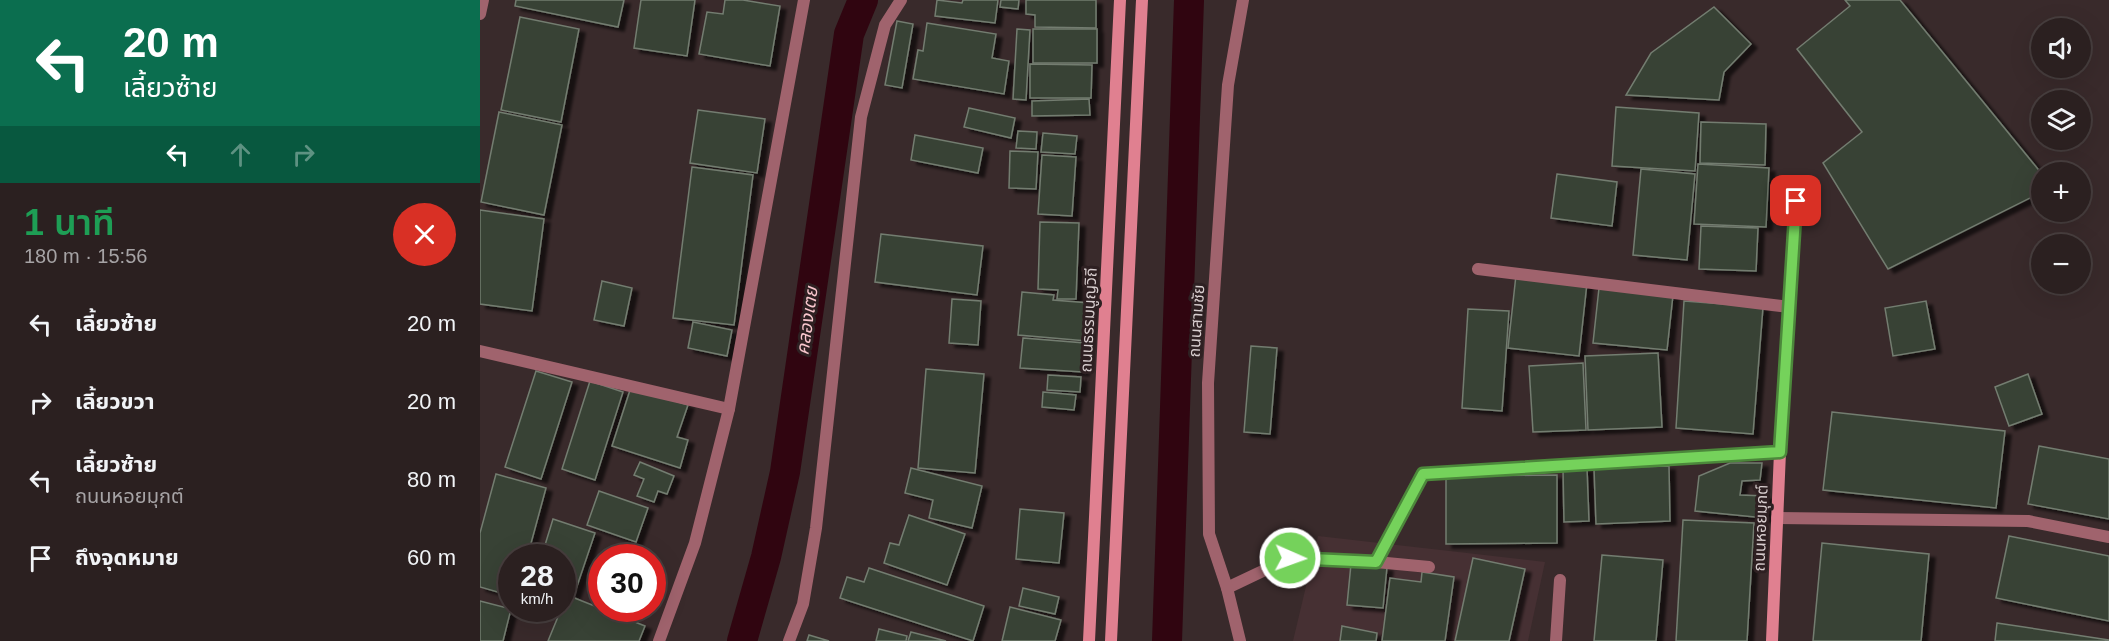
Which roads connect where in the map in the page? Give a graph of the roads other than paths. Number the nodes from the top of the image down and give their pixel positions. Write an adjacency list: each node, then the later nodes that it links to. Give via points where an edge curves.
1 (483, 0): 7 (street)
2 (804, 0): 12 (street)
3 (901, 0): 21 (street, via 885,25 861,117 816,528 803,604)
4 (1120, 0): 22 (street, ถนนธรรมนูญวิถี)
5 (1142, 0): 23 (street)
6 (1243, 0): 19 (street, ถนนสามชัย, via 1228,85 1208,383 1209,534)
7 (480, 14)
8 (1796, 201): 10 (street, ถนนหอยมุกต์)
9 (1478, 269): 10 (street)
10 (1789, 307): 13 (street, ถนนหอยมุกต์)
11 (480, 351): 12 (street)
12 (729, 408): 20 (street, via 695,543)
13 (1780, 452): 14 (street, ถนนหอยมุกต์); 16 (street, via 1423,474)
14 (1777, 518): 15 (street, via 2028,521); 26 (street, ถนนหอยมุกต์)
15 (2109, 537)
16 (1376, 562): 17 (street); 19 (street, via 1290,558)
17 (1429, 567)
18 (1560, 580): 25 (street)
19 (1227, 588): 24 (street, ถนนสามชัย)
20 (659, 641)
21 (789, 641)
22 (1089, 641)
23 (1112, 641)
24 (1240, 641)
25 (1556, 641)
26 (1772, 641)

